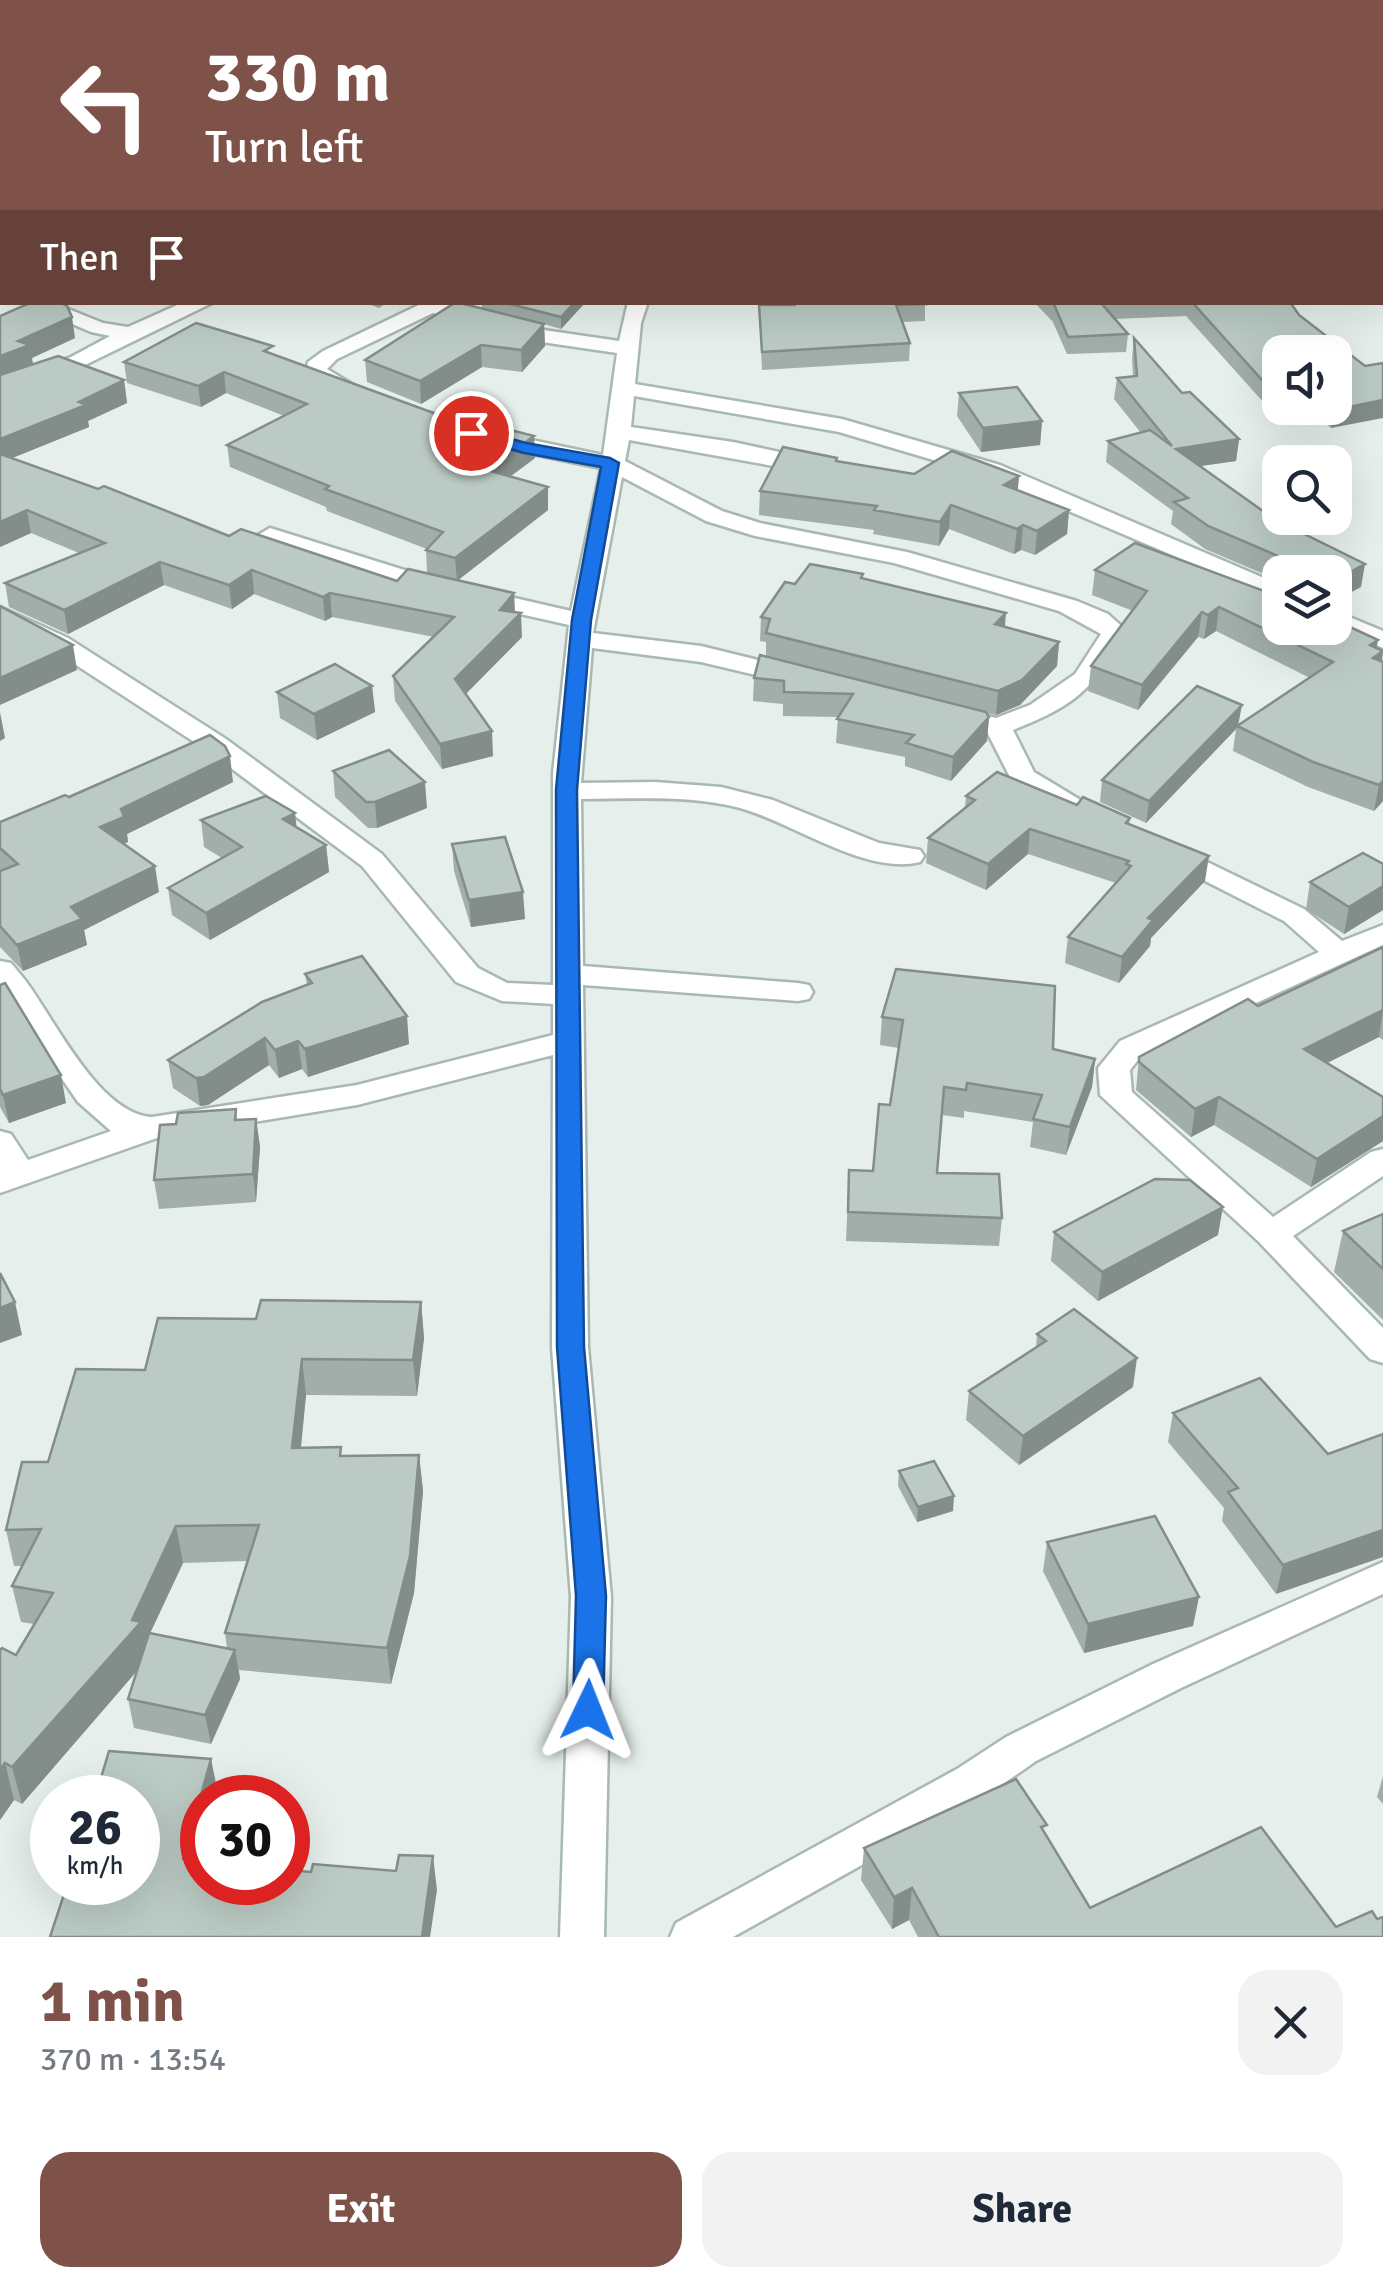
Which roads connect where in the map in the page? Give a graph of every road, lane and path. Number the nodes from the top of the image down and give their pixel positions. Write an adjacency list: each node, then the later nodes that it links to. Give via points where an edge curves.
1 (39, 305): 4 (street)
2 (197, 305): 4 (street)
3 (637, 305): 5 (street)
4 (132, 334): 7 (street)
5 (627, 348): 6 (street); 8 (street, via 535,335 430,307 316,367 328,381)
6 (624, 388): 10 (street); 13 (street, via 842,426 992,470)
7 (0, 390)
8 (362, 394)
9 (476, 434): 10 (street, via 524,448)
10 (615, 448): 11 (street, via 733,448); 16 (street); 20 (street, via 714,516 1033,596 1099,619 1115,632 1085,679)
11 (841, 472)
12 (270, 536): 16 (street)
13 (1262, 586)
14 (0, 614): 21 (street)
15 (1352, 624): 17 (street)
16 (581, 630): 18 (street); 23 (street)
17 (1378, 632)
18 (812, 680)
19 (960, 718): 20 (street)
20 (998, 727): 24 (street, via 1024,777)
21 (217, 745): 22 (street); 30 (street, via 372,860 484,987 518,997)
22 (182, 759)
23 (567, 790): 26 (street, via 704,792); 30 (street)
24 (1102, 820)
25 (1137, 836): 28 (street, via 1259,894)
26 (910, 856)
27 (1383, 934): 28 (street)
28 (1340, 954): 37 (street, via 1131,1048 1114,1068 1116,1096)
29 (0, 970): 33 (street, via 103,1110 125,1126)
30 (566, 984): 31 (street); 32 (street)
31 (798, 992)
32 (567, 1040): 33 (street, via 356,1095); 40 (street, via 570,1347 591,1596)
33 (152, 1128): 36 (street)
34 (0, 1142): 36 (street)
35 (1383, 1160): 37 (street)
36 (10, 1178)
37 (1271, 1234): 38 (street)
38 (1383, 1350)
39 (1383, 1577): 41 (street, via 1020,1748 972,1782)
40 (582, 1937)
41 (692, 1937)

